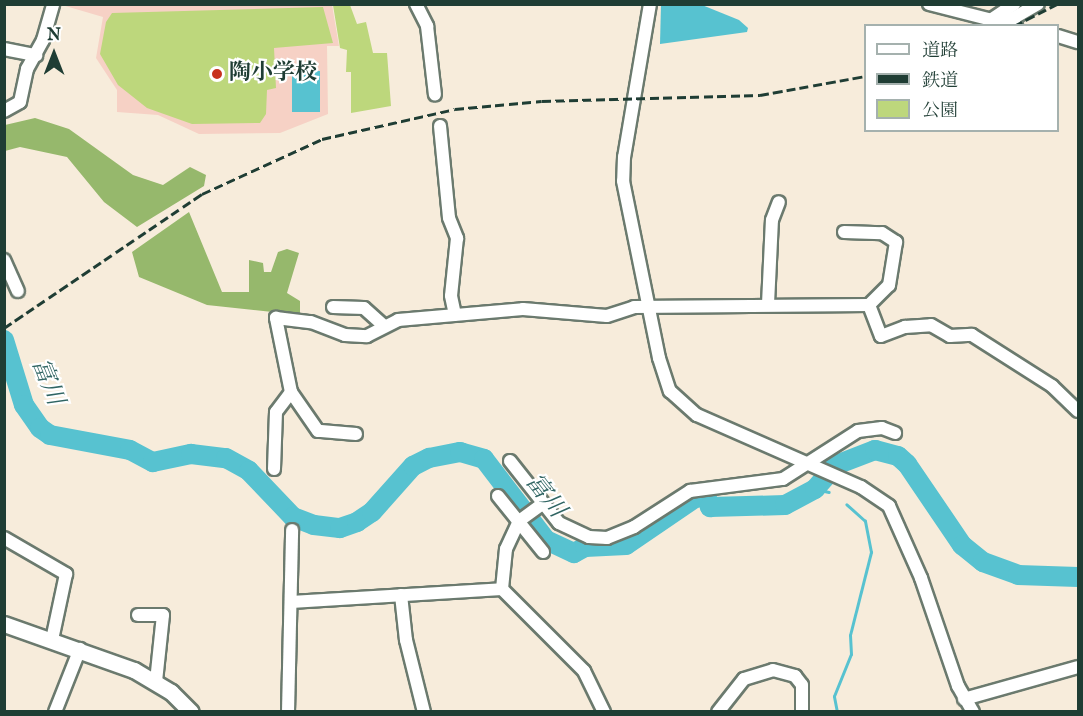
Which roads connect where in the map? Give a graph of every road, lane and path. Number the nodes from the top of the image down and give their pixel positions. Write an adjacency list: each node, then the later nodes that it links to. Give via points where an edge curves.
1 (53, 4): 11 (street)
2 (416, 4): 12 (street, via 427,26)
3 (650, 4): 21 (street, via 623,181)
4 (929, 4): 7 (street)
5 (1014, 4): 7 (street)
6 (1038, 4): 7 (street)
7 (1004, 22)
8 (1059, 36): 9 (street)
9 (1078, 42)
10 (4, 49): 11 (street)
11 (36, 55): 13 (street, via 27,69 20,102)
12 (435, 95)
13 (4, 111)
14 (440, 126): 23 (street, via 448,218 457,238 451,296)
15 (779, 202): 19 (street, via 771,220)
16 (844, 232): 20 (street, via 882,233 896,242 889,285)
17 (4, 260): 18 (street)
18 (18, 291)
19 (768, 304): 20 (street); 21 (street)
20 (869, 305): 26 (street, via 880,336 905,327 931,325 950,336 972,335 1052,386)
21 (650, 307): 23 (street, via 621,310 607,316 523,309); 30 (street, via 665,378 683,405)
22 (333, 308): 24 (street, via 364,308)
23 (455, 315): 24 (street, via 398,320)
24 (384, 326): 25 (street, via 367,336 345,335 311,322 276,318)
25 (291, 392): 28 (street, via 318,431); 31 (street, via 276,412)
26 (1078, 411)
27 (895, 433): 30 (street, via 882,428 858,431)
28 (356, 434)
29 (510, 461): 33 (street)
30 (809, 465): 33 (street, via 783,479 765,483 690,490 634,527 607,537 572,531); 47 (street, via 872,493 894,513)
31 (274, 469)
32 (498, 496): 34 (street)
33 (541, 505): 34 (street)
34 (520, 520): 37 (street); 38 (street, via 506,549)
35 (292, 530): 40 (street)
36 (4, 538): 43 (street, via 66,574)
37 (543, 552)
38 (502, 589): 39 (street); 52 (street, via 584,671)
39 (401, 595): 40 (street); 51 (street, via 406,640)
40 (291, 602): 50 (street)
41 (138, 615): 46 (street, via 163,615)
42 (4, 624): 43 (street)
43 (52, 640): 44 (street)
44 (80, 650): 46 (street); 48 (street)
45 (1078, 667): 47 (street)
46 (156, 682): 49 (street)
47 (964, 699): 55 (street)
48 (55, 711)
49 (192, 711)
50 (288, 711)
51 (424, 711)
52 (604, 711)
53 (718, 711): 54 (street, via 744,679 781,670 795,676 802,685)
54 (802, 711)
55 (973, 711)

